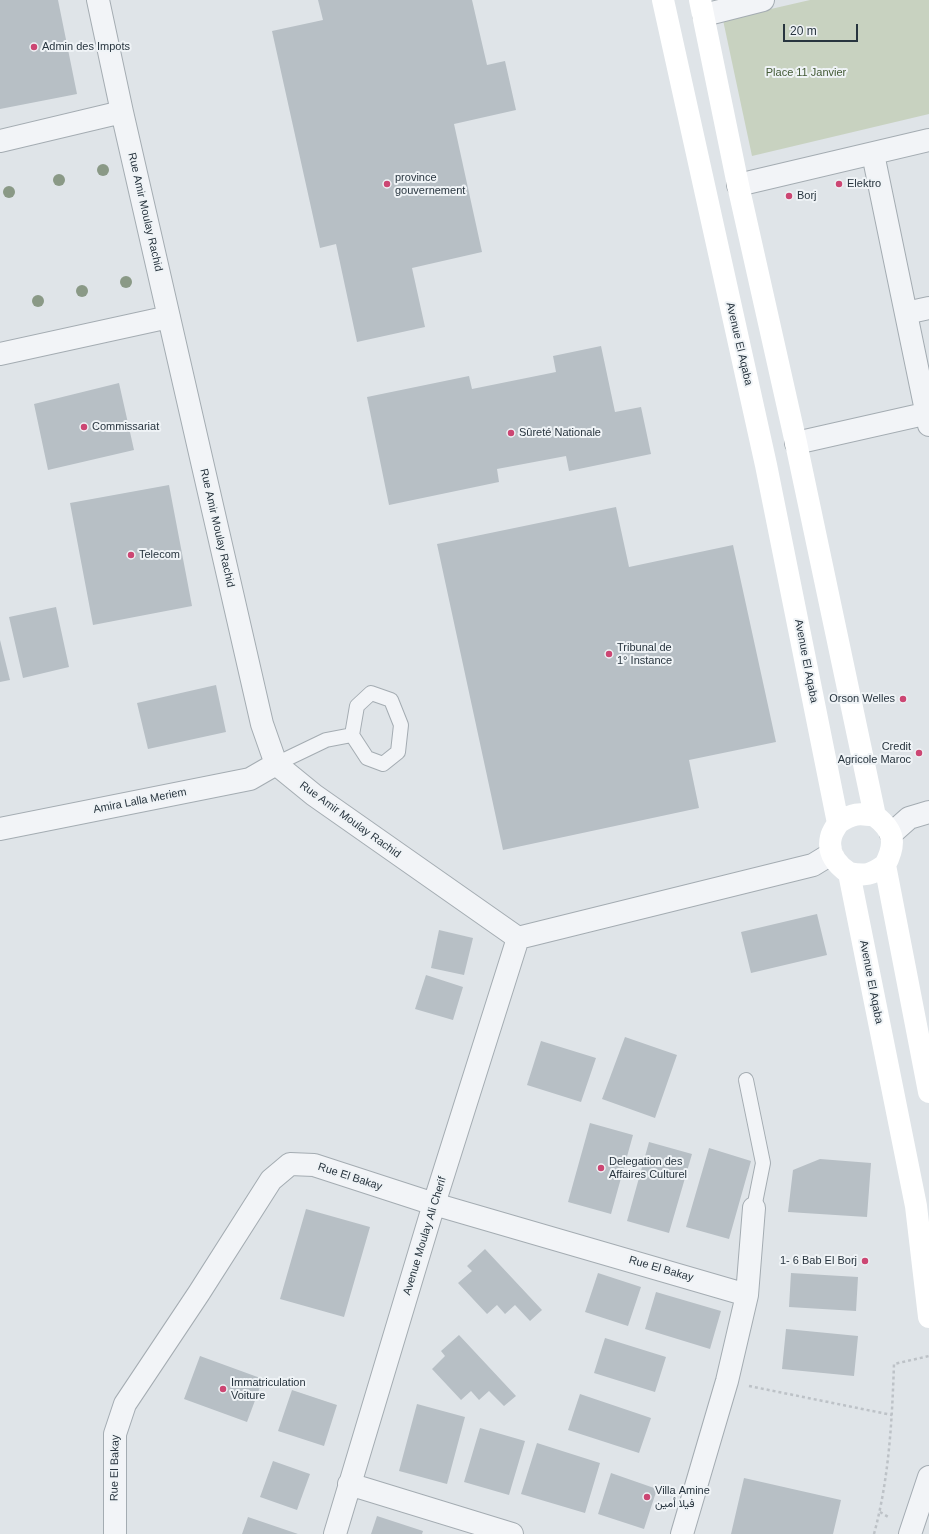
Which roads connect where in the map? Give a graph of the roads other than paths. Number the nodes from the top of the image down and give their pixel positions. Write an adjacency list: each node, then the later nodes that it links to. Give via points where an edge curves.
1 (98, 0): 5 (street, Rue Amir Moulay Rachid)
2 (662, 0): 20 (main road, Avenue El Aqaba, via 766,464)
3 (763, 0): 4 (street)
4 (702, 8): 9 (main road)
5 (122, 112): 7 (street); 12 (street, Rue Amir Moulay Rachid)
6 (929, 140): 8 (street)
7 (0, 141)
8 (873, 154): 9 (street); 11 (street)
9 (738, 186): 15 (main road)
10 (929, 308): 11 (street)
11 (906, 313): 14 (street)
12 (169, 317): 13 (street); 17 (street, Rue Amir Moulay Rachid, via 262,724)
13 (0, 354)
14 (928, 417): 15 (street)
15 (796, 443): 19 (main road)
16 (352, 735): 16 (lane, via 367,758 383,764 398,752 401,725 391,700 371,693 356,706); 17 (lane, via 326,740)
17 (276, 764): 21 (street, Amira Lalla Meriem, via 250,779); 26 (street, Rue Amir Moulay Rachid, via 314,796)
18 (929, 812): 22 (street, via 909,818)
19 (875, 816): 20 (main road, via 862,813 850,815); 22 (main road, via 884,823)
20 (838, 823): 23 (main road, via 830,838)
21 (0, 829)
22 (891, 834): 24 (main road, via 892,851)
23 (831, 854): 25 (main road, via 838,866); 26 (street, via 813,865)
24 (885, 865): 25 (main road, via 873,873 862,876); 28 (main road)
25 (848, 873): 32 (main road, Avenue El Aqaba, via 916,1206)
26 (518, 938): 29 (street, Avenue Moulay Ali Cherif)
27 (746, 1080): 30 (lane, via 763,1163)
28 (929, 1092)
29 (434, 1204): 31 (street, Rue El Bakay); 34 (street, Avenue Moulay Ali Cherif); 35 (street, Rue El Bakay, via 314,1165 290,1164 271,1180 125,1404 115,1434)
30 (754, 1208): 31 (street)
31 (747, 1295): 38 (street, via 727,1382)
32 (929, 1317)
33 (929, 1477): 39 (street)
34 (349, 1484): 36 (street, Avenue Moulay Ali Cherif); 37 (street)
35 (114, 1534)
36 (335, 1534)
37 (512, 1534)
38 (682, 1534)
39 (910, 1534)

